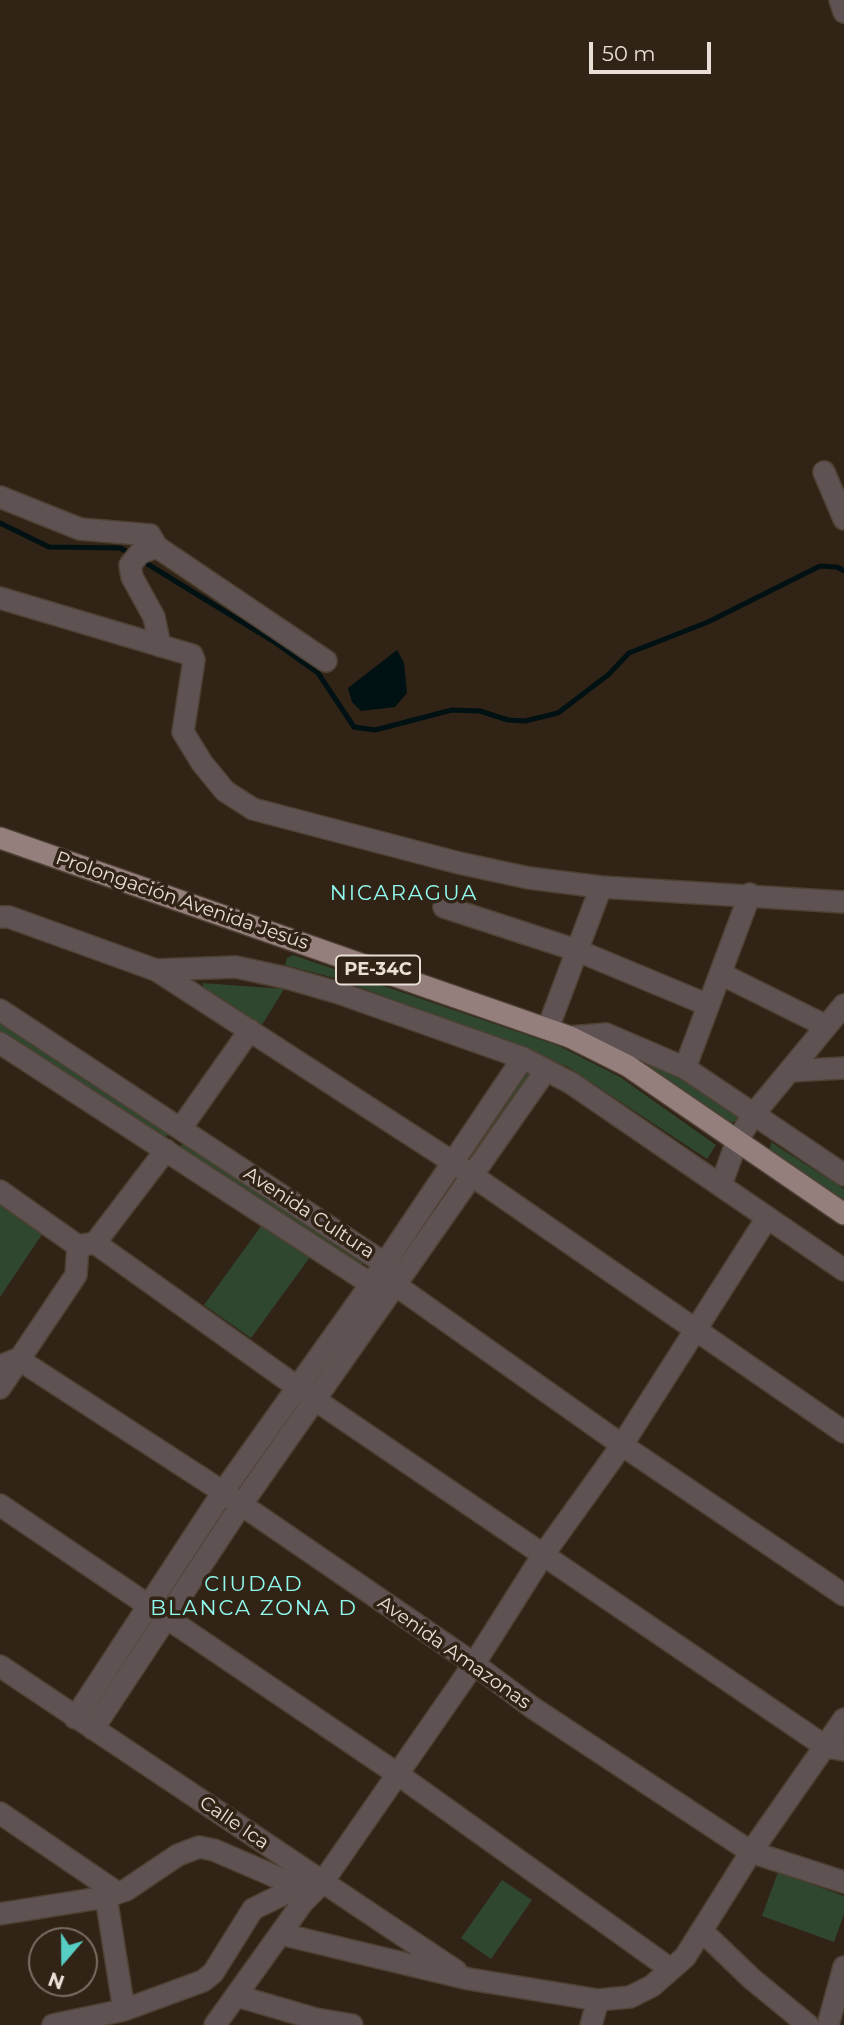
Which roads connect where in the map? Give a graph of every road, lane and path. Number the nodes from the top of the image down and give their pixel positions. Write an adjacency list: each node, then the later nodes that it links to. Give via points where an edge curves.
1 (841, 0): 2 (street)
2 (844, 12)
3 (824, 472): 5 (street)
4 (0, 497): 6 (street, via 80,529 150,535)
5 (844, 519)
6 (142, 555): 8 (street, via 132,578 154,617); 9 (street)
7 (0, 598): 8 (street)
8 (160, 646): 11 (street, via 194,657 183,732 225,790 253,808 494,872)
9 (326, 661)
10 (0, 838): 23 (main road, Prolongación Avenida Jesús / PE-34C)
11 (601, 887): 12 (street); 16 (street)
12 (750, 894): 13 (street); 18 (street)
13 (844, 902)
14 (444, 907): 16 (street)
15 (0, 917): 17 (street)
16 (576, 950): 19 (street); 23 (street)
17 (156, 970): 24 (street); 27 (street, via 236,967 287,978)
18 (721, 974): 19 (street); 22 (street)
19 (708, 1005): 28 (street)
20 (844, 1005): 22 (street)
21 (0, 1010): 33 (street, Avenida Cultura)
22 (824, 1025): 31 (street)
23 (548, 1028): 25 (main road, Prolongación Avenida Jesús / PE-34C)
24 (250, 1030): 33 (street); 36 (street)
25 (570, 1037): 28 (street, via 606,1034); 34 (main road, Prolongación Avenida Jesús / PE-34C, via 628,1066)
26 (0, 1043): 35 (street, Avenida Cultura)
27 (523, 1058): 30 (street); 36 (street)
28 (685, 1068): 32 (street)
29 (844, 1068): 31 (street)
30 (546, 1070): 37 (street); 39 (street)
31 (790, 1071): 32 (street)
32 (753, 1115): 34 (street); 38 (street)
33 (181, 1128): 44 (street, Avenida Cultura)
34 (737, 1141): 39 (street); 41 (main road, Prolongación Avenida Jesús / PE-34C)
35 (166, 1150): 43 (street); 46 (street, Avenida Cultura)
36 (451, 1161): 37 (street); 44 (street)
37 (472, 1175): 47 (street); 48 (street)
38 (844, 1175)
39 (721, 1185): 42 (street)
40 (0, 1191): 43 (street)
41 (844, 1214)
42 (767, 1218): 45 (street); 48 (street)
43 (86, 1244): 49 (street, via 76,1275); 51 (street)
44 (384, 1262): 46 (street); 47 (street, Avenida Cultura)
45 (844, 1270)
46 (371, 1284): 47 (street, Avenida Cultura); 51 (street)
47 (394, 1284): 51 (street); 53 (street)
48 (695, 1329): 52 (street); 53 (street)
49 (9, 1363): 50 (street); 54 (street, Avenida Amazonas)
50 (0, 1388)
51 (305, 1393): 54 (street); 56 (street); 57 (street)
52 (844, 1432)
53 (622, 1445): 57 (street); 58 (street)
54 (223, 1493): 56 (street, Avenida Amazonas); 59 (street)
55 (0, 1505): 59 (street)
56 (241, 1505): 59 (street); 60 (street, Avenida Amazonas)
57 (543, 1555): 60 (street); 64 (street)
58 (844, 1595)
59 (157, 1614): 63 (street); 65 (street)
60 (474, 1664): 65 (street); 67 (street, Avenida Amazonas)
61 (0, 1666): 63 (street, Calle Ica)
62 (844, 1719): 64 (street)
63 (84, 1723): 69 (street, Calle Ica)
64 (835, 1749): 67 (street)
65 (396, 1773): 69 (street); 76 (street)
66 (0, 1813): 71 (street)
67 (751, 1852): 68 (street, Avenida Amazonas); 73 (street)
68 (844, 1882)
69 (322, 1883): 70 (street); 74 (street); 77 (street, Calle Ica)
70 (295, 1885): 71 (street, via 199,1847); 80 (street, via 253,1909 213,1973 203,1981)
71 (111, 1894): 72 (street); 80 (street)
72 (0, 1914)
73 (703, 1932): 76 (street, via 685,1957); 85 (street)
74 (281, 1934): 77 (street); 78 (street)
75 (844, 1967): 86 (street)
76 (669, 1968): 79 (street, via 652,1986 630,1997)
77 (469, 1979): 79 (street)
78 (237, 1996): 82 (street); 83 (street)
79 (598, 2000): 84 (street)
80 (124, 2010): 81 (street)
81 (53, 2025)
82 (215, 2025)
83 (352, 2025)
84 (591, 2025)
85 (808, 2025)
86 (828, 2025)

